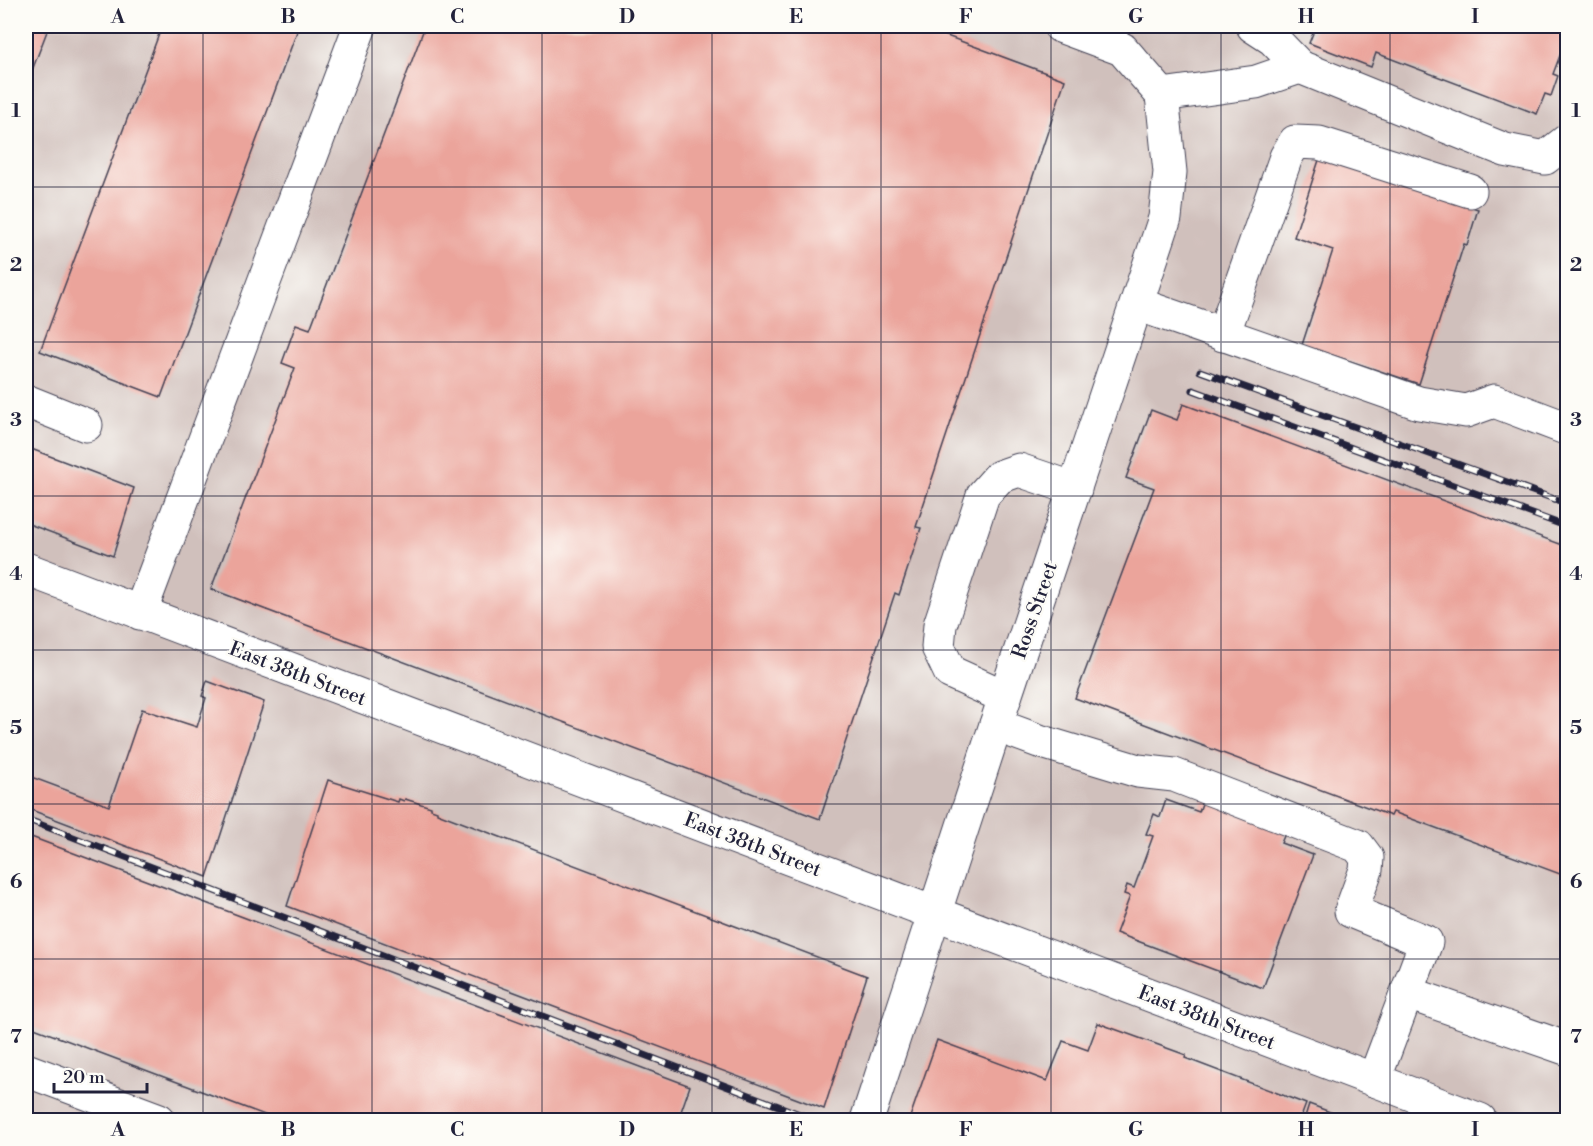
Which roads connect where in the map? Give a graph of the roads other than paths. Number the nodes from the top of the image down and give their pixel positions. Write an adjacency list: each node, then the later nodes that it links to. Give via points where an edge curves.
1 (360, 26): 15 (street)
2 (1060, 26): 5 (street, via 1122,49)
3 (1253, 26): 4 (street, via 1273,39)
4 (1300, 67): 5 (street, via 1256,82); 6 (street, via 1505,150 1545,158)
5 (1162, 95): 8 (street, Ross Street, via 1170,165 1168,203)
6 (1568, 140)
7 (1470, 191): 9 (street, via 1319,143 1295,142 1286,157)
8 (1137, 304): 9 (street); 13 (street, Ross Street)
9 (1223, 335): 12 (street, via 1419,403 1466,411 1494,401)
10 (26, 401): 11 (street)
11 (86, 425)
12 (1568, 429)
13 (1075, 489): 16 (street, Ross Street); 16 (street, via 1019,470 999,477 983,495 940,625 938,647 950,672)
14 (26, 569): 15 (street, East 38th Street)
15 (140, 613): 17 (street, East 38th Street)
16 (1000, 711): 17 (street, Ross Street); 18 (street, via 1039,741 1138,771 1174,775 1358,846 1367,858 1366,870 1351,911 1426,942)
17 (934, 913): 21 (street, East 38th Street); 23 (street, Ross Street)
18 (1408, 993): 19 (street); 21 (street)
19 (1568, 1049)
20 (26, 1070): 22 (street)
21 (1374, 1080): 24 (street, East 38th Street)
22 (159, 1120)
23 (867, 1120)
24 (1480, 1120)

